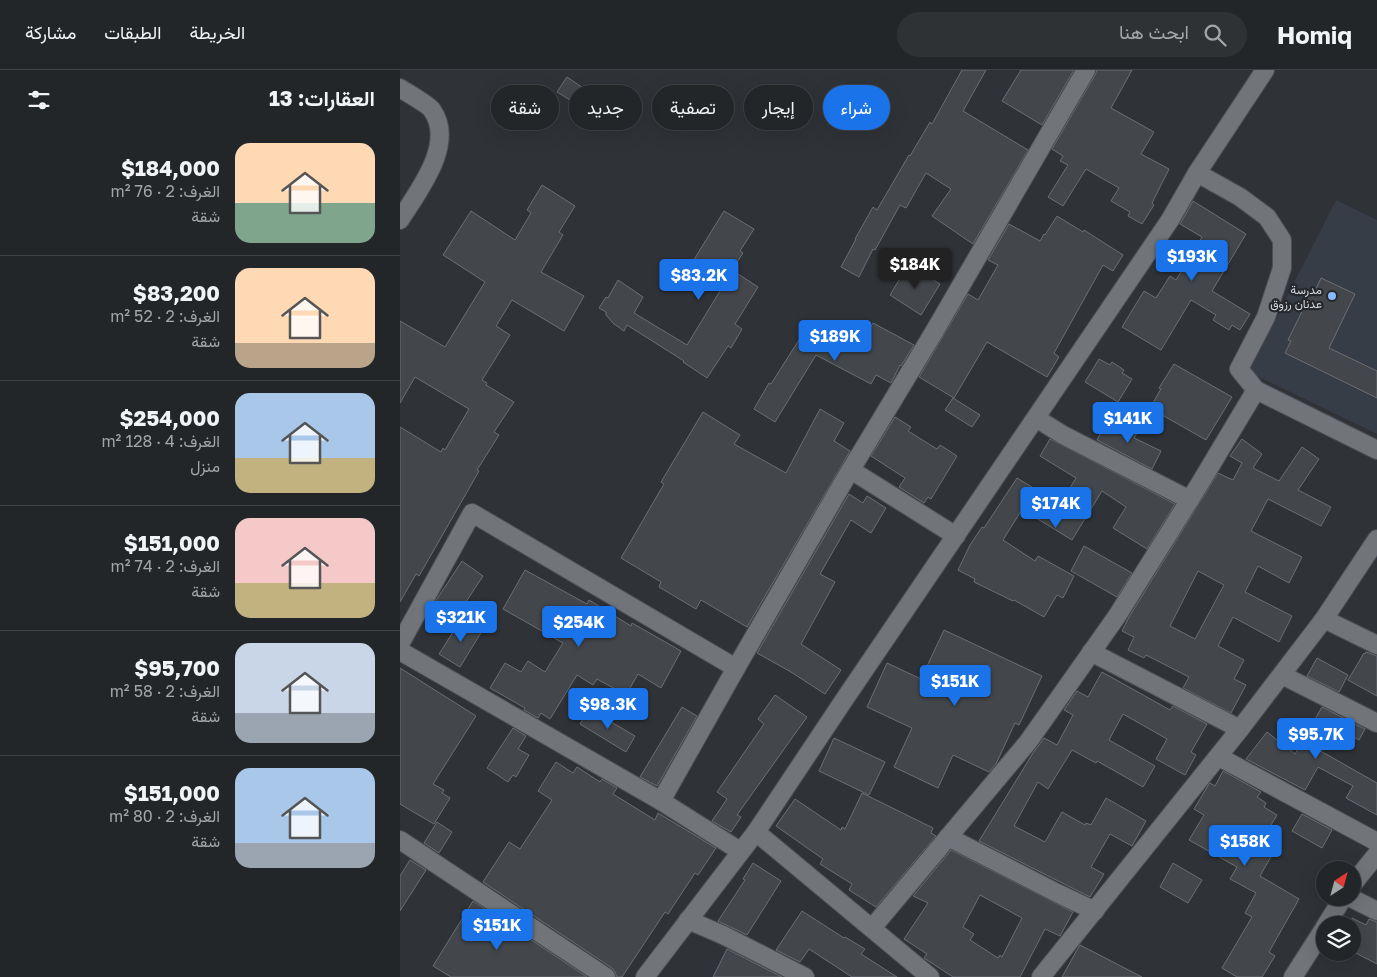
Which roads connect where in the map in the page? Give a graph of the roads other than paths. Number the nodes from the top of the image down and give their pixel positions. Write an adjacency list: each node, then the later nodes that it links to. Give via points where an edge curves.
1 (1086, 70): 9 (street)
2 (1265, 70): 4 (street)
3 (400, 88): 5 (street, via 432,109 440,127 439,149)
4 (1197, 173): 6 (street, via 1240,197 1267,217 1282,240 1282,268 1266,317 1240,369); 7 (street, via 1170,220)
5 (400, 220)
6 (1256, 390): 8 (street); 10 (street)
7 (1036, 418): 10 (street); 11 (street)
8 (1377, 450)
9 (850, 470): 11 (street); 18 (street)
10 (1190, 500): 17 (street)
11 (956, 536): 24 (street)
12 (1377, 539): 13 (street)
13 (1324, 619): 15 (street); 19 (street)
14 (400, 644): 18 (street, via 472,513)
15 (1377, 645)
16 (400, 651): 23 (street)
17 (1091, 652): 21 (street); 25 (street, via 1028,742)
18 (736, 668): 23 (street)
19 (1282, 675): 20 (street); 21 (street)
20 (1377, 723)
21 (1240, 729): 22 (street)
22 (1219, 757): 27 (street); 32 (street)
23 (661, 801): 28 (street)
24 (756, 832): 28 (street); 35 (street)
25 (948, 837): 32 (street); 35 (street)
26 (400, 840): 38 (street)
27 (1377, 842)
28 (740, 851): 34 (street)
29 (1377, 854): 30 (street)
30 (1361, 874)
31 (1361, 903): 33 (street)
32 (1094, 911): 37 (street)
33 (1377, 911)
34 (688, 920): 39 (street); 40 (street)
35 (872, 928): 41 (street)
36 (1316, 941): 42 (street)
37 (1048, 975)
38 (606, 977)
39 (645, 977)
40 (805, 977)
41 (930, 977)
42 (1293, 977)

